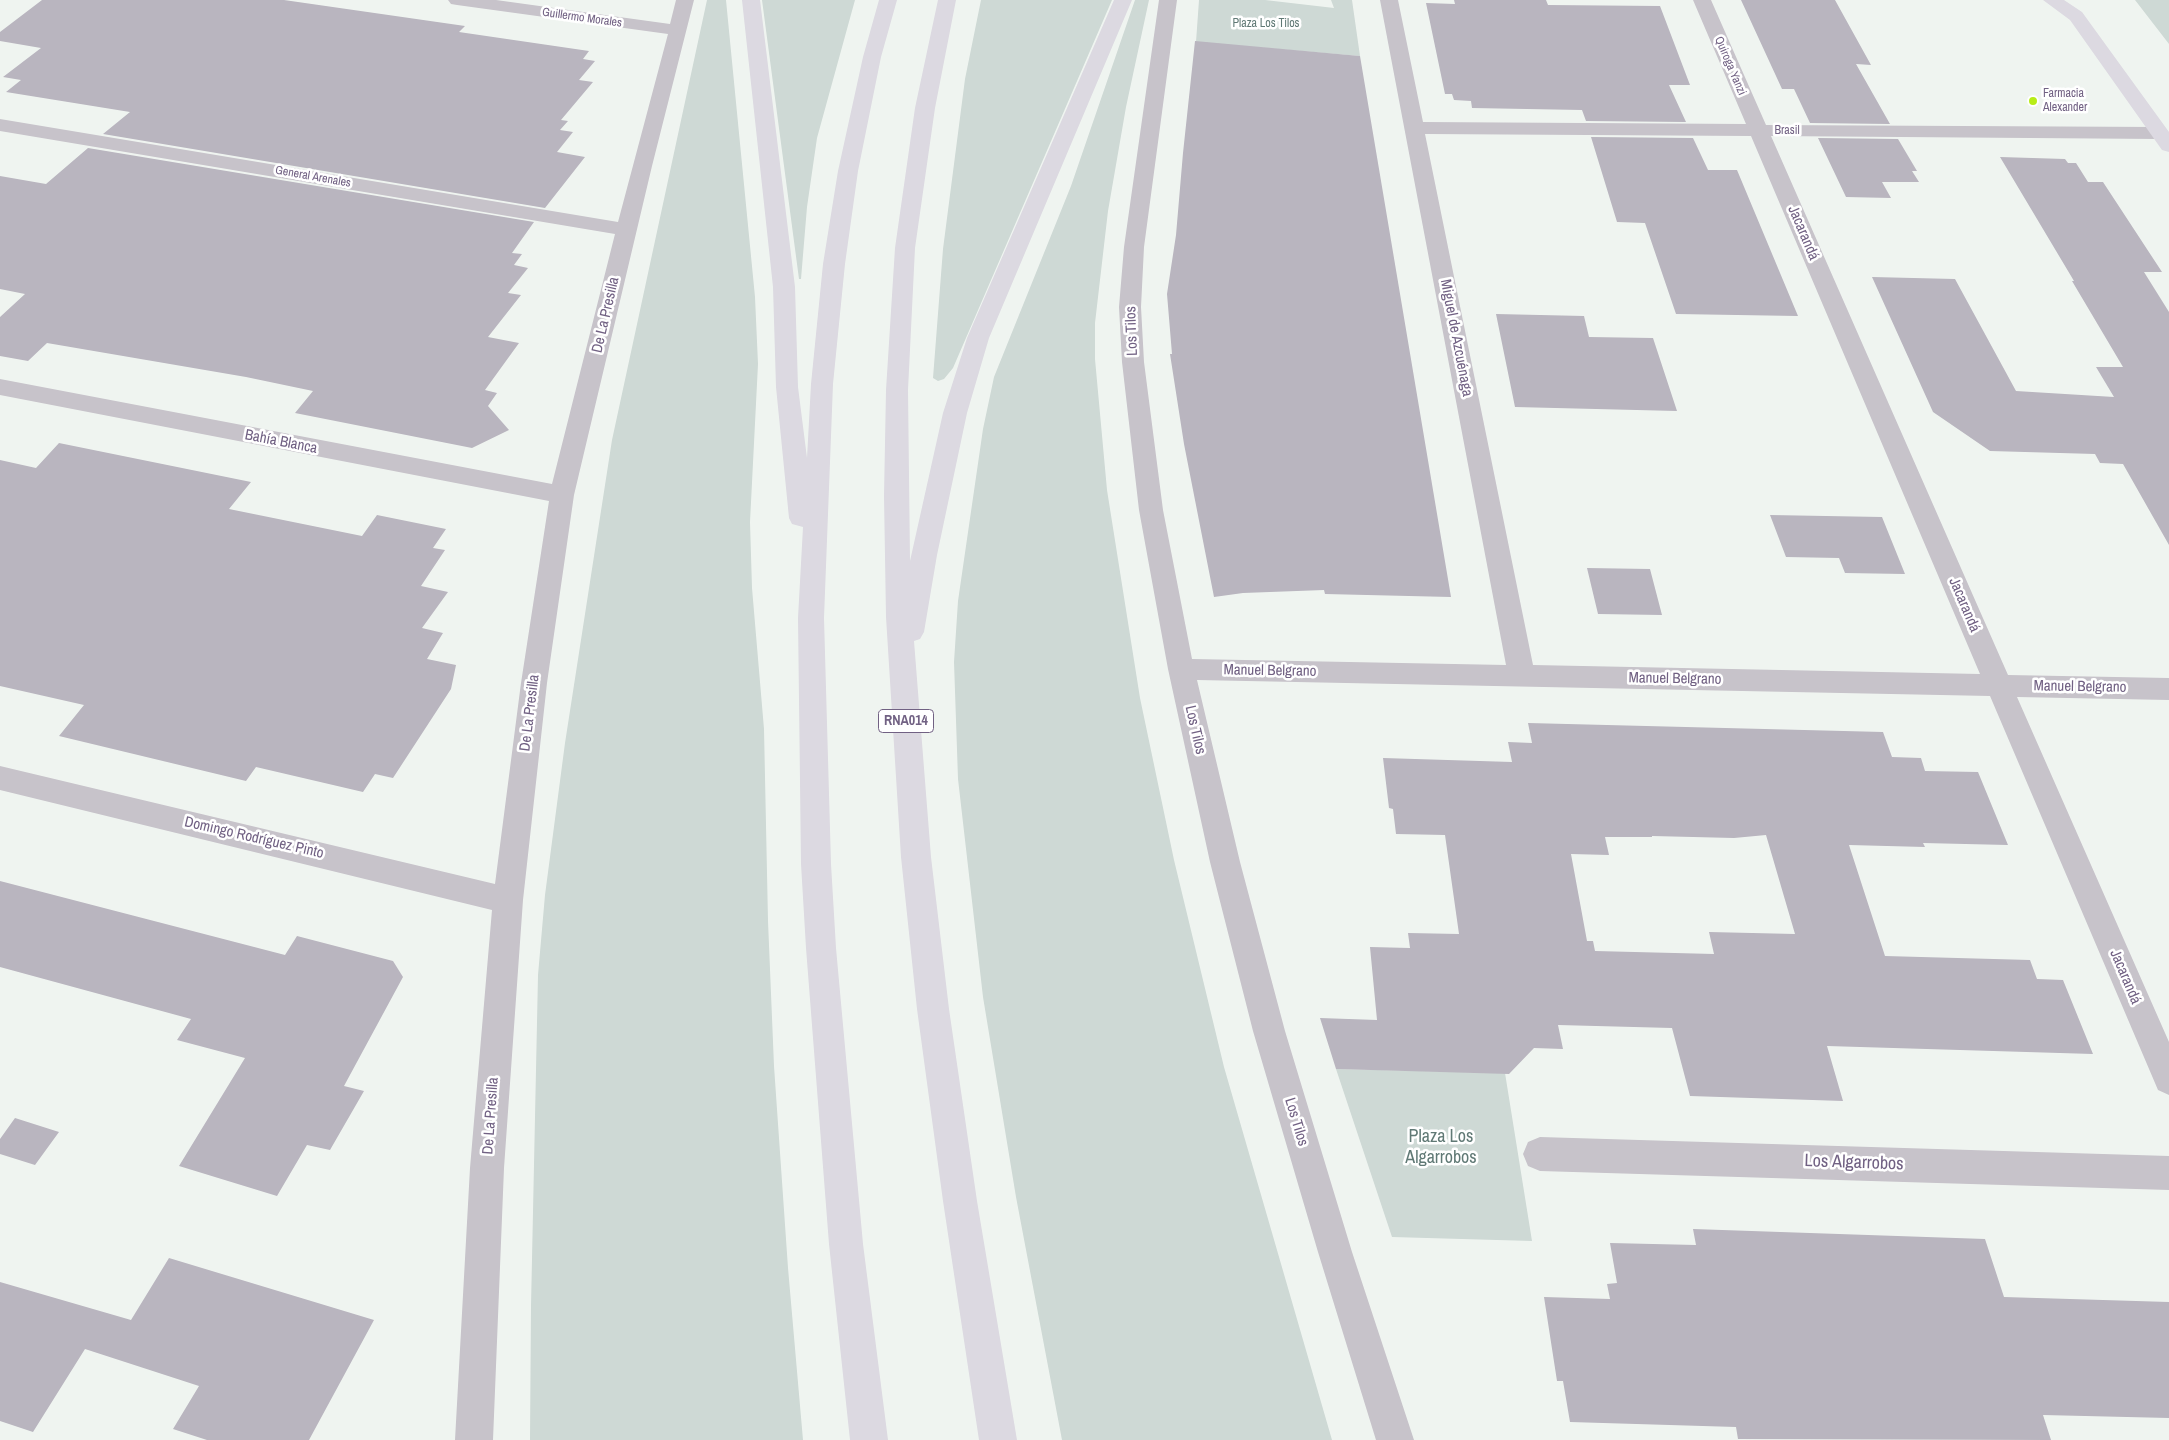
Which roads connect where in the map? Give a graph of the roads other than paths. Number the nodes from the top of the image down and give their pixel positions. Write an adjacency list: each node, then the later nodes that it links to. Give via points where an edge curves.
1 (457, 0): 12 (street, Guillermo Morales)
2 (685, 0): 12 (street, De La Presilla)
3 (751, 0): 20 (main road, via 784,287 787,387)
4 (888, 0): 20 (main road, via 848,171 828,310 818,442)
5 (947, 0): 23 (main road, RNA014, via 915,169 905,248 897,390 896,496 898,617)
6 (1123, 0): 23 (main road, via 978,338 966,375 926,546)
7 (1168, 0): 21 (street, Los Tilos, via 1134,247 1130,307 1150,510)
8 (1388, 0): 14 (street, Miguel de Azcuénaga)
9 (1702, 0): 15 (street, Quiroga Yanzi)
10 (2052, 0): 11 (main road)
11 (2076, 8): 16 (main road)
12 (677, 30): 17 (street, De La Presilla)
13 (0, 125): 17 (street, General Arenales)
14 (1414, 128): 15 (street, Brasil); 22 (street, Miguel de Azcuénaga)
15 (1759, 131): 16 (street, Brasil); 24 (street, Jacarandá)
16 (2164, 139)
17 (626, 230): 19 (street, De La Presilla)
18 (0, 387): 19 (street, Bahía Blanca)
19 (562, 496): 27 (street, De La Presilla, via 534,683)
20 (811, 618): 32 (main road, via 816,864 822,958 846,1244)
21 (1181, 669): 22 (street, Manuel Belgrano); 34 (street, Los Tilos, via 1225,862 1269,1031)
22 (1522, 676): 24 (street, Manuel Belgrano)
23 (903, 680): 33 (main road, RNA014, via 916,857 933,1009)
24 (1999, 685): 25 (street, Manuel Belgrano); 28 (street, Jacarandá)
25 (2169, 689)
26 (0, 778): 27 (street, Domingo Rodríguez Pinto)
27 (508, 900): 31 (street, De La Presilla, via 486,1178)
28 (2169, 1079)
29 (1540, 1154): 30 (street, Los Algarrobos)
30 (2169, 1172)
31 (474, 1440)
32 (869, 1440)
33 (998, 1440)
34 (1395, 1440)

